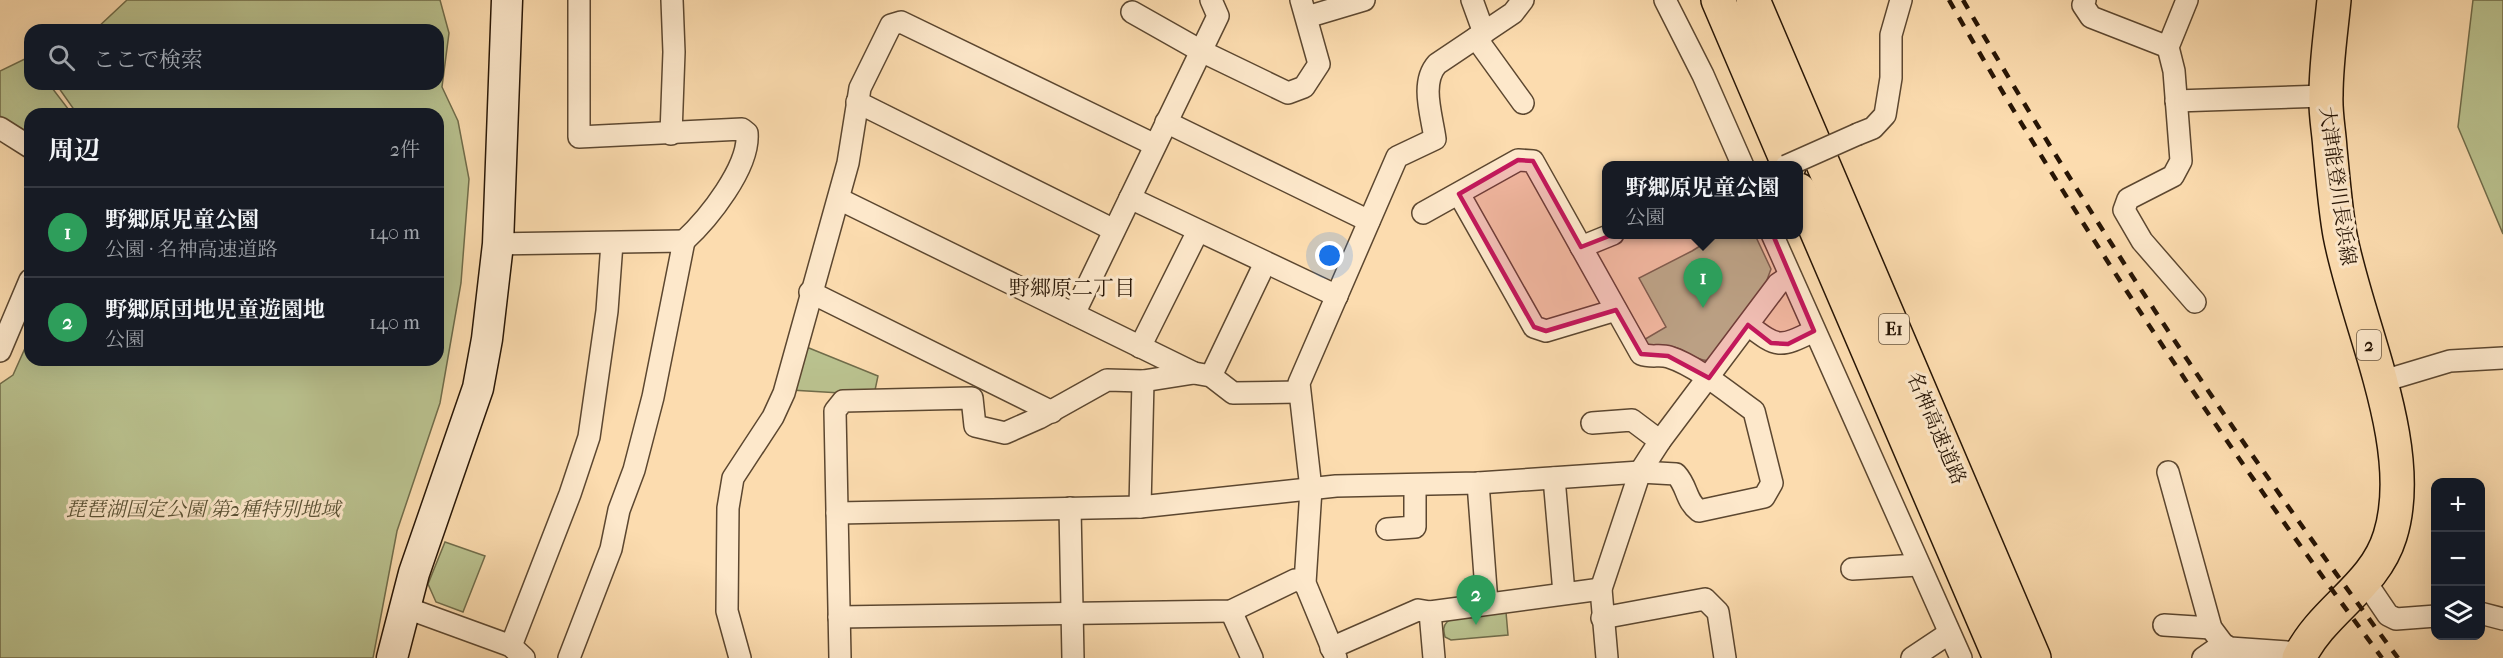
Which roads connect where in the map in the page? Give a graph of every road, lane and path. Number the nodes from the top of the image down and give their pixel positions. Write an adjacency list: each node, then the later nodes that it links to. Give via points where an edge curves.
1 (507, 0): 44 (street)
2 (579, 0): 26 (street, via 579,137)
3 (672, 0): 26 (street)
4 (1211, 0): 19 (street, via 1218,16)
5 (1364, 0): 15 (street)
6 (1472, 0): 17 (street)
7 (1523, 0): 17 (street, via 1513,13)
8 (1665, 0): 29 (street)
9 (1718, 0): 30 (main road)
10 (1753, 0): 111 (main road, 名神高速道路 / E1)
11 (1900, 0): 31 (street, bridge, via 1891,35 1891,78 1885,115 1873,128)
12 (2085, 0): 18 (street, via 2083,5 2091,17)
13 (2187, 0): 18 (street)
14 (2334, 0): 20 (main road, 大津能登川長浜線 / 2)
15 (1304, 9): 19 (street, via 1319,64 1304,87 1288,93)
16 (1132, 12): 19 (street)
17 (1480, 35): 23 (street); 37 (street, via 1430,72 1427,82 1436,139 1396,157)
18 (2168, 47): 21 (street)
19 (1201, 51): 24 (street)
20 (2325, 96): 21 (street); 62 (main road, 大津能登川長浜線 / 2, via 2340,234)
21 (2176, 101): 51 (street, via 2181,161 2173,176 2128,199 2124,210 2142,241)
22 (857, 102): 28 (street, via 891,25 902,22); 34 (street); 38 (street)
23 (1522, 103)
24 (1166, 122): 28 (street); 37 (street)
25 (0, 128): 27 (street)
26 (671, 134): 42 (street, via 742,129 747,133 745,155 726,191 704,223)
27 (24, 143)
28 (1155, 146): 33 (street)
29 (1741, 161)
30 (1785, 161)
31 (1796, 161)
32 (1458, 194): 36 (street); 45 (street, via 1518,160 1533,161); 52 (street, via 1534,327 1546,331)
33 (1130, 198): 38 (street); 39 (street)
34 (838, 199): 48 (street); 53 (street)
35 (1803, 199): 110 (main road, 名神高速道路 / E1)
36 (1423, 213)
37 (1369, 221): 50 (street)
38 (1114, 230): 53 (street)
39 (1198, 231): 46 (street); 56 (street)
40 (1602, 238): 45 (street)
41 (1774, 239): 47 (street)
42 (684, 241): 43 (street); 100 (street, via 634,470 619,510 611,549)
43 (612, 243): 44 (street); 96 (street, via 607,311 589,437)
44 (498, 244): 84 (street, via 488,339 478,388)
45 (1581, 247): 52 (street)
46 (1265, 262): 50 (street); 59 (street)
47 (1790, 276): 54 (street, via 1778,284); 55 (street)
48 (810, 292): 64 (street); 101 (street, via 782,370 784,393 733,478 728,508 727,611)
49 (24, 294): 57 (street)
50 (1336, 296): 63 (street, via 1299,383)
51 (2195, 302)
52 (1616, 310): 60 (street, via 1641,354 1650,358 1668,356)
53 (1074, 314): 56 (street)
54 (1748, 325): 55 (street, via 1771,343 1788,344); 60 (street)
55 (1814, 331): 77 (street)
56 (1140, 347): 59 (street)
57 (0, 351)
58 (2503, 358): 62 (street, via 2451,362)
59 (1203, 375): 61 (street); 63 (street, via 1233,393)
60 (1709, 378): 66 (street); 67 (street, via 1755,411 1772,483 1764,497 1699,511 1689,503 1685,484 1676,474)
61 (1143, 381): 64 (street, via 1107,380); 73 (street)
62 (2380, 382): 79 (main road, 大津能登川長浜線 / 2, via 2396,463 2396,513 2381,558)
63 (1299, 392): 72 (street)
64 (1052, 412): 75 (street, via 1005,433 975,426 972,398 843,401 835,411)
65 (1592, 423): 66 (street, via 1632,420)
66 (1660, 441): 67 (street)
67 (1640, 472): 69 (street); 81 (street)
68 (2168, 472): 95 (street)
69 (1554, 478): 70 (street); 82 (street)
70 (1478, 483): 71 (street); 83 (street)
71 (1415, 485): 72 (street); 76 (street, via 1415,527)
72 (1311, 489): 73 (street); 80 (street)
73 (1140, 507): 74 (street)
74 (1070, 508): 75 (street); 87 (street)
75 (837, 513): 90 (street)
76 (1387, 529)
77 (1918, 565): 78 (street); 94 (street)
78 (1852, 569)
79 (2366, 581): 89 (street, via 2388,615 2396,620); 98 (main road, 大津能登川長浜線 / 2, via 2316,628)
80 (1305, 583): 85 (street, via 1295,580); 97 (street)
81 (1601, 589): 82 (street); 91 (street)
82 (1564, 593): 83 (street)
83 (1487, 603): 86 (street)
84 (404, 607): 96 (street); 99 (street)
85 (1231, 611): 87 (street); 104 (street)
86 (1430, 612): 97 (street, via 1418,610); 105 (street)
87 (1072, 613): 90 (street); 103 (street)
88 (2485, 614): 92 (street)
89 (2431, 616)
90 (839, 617): 102 (street)
91 (1602, 618): 106 (street); 107 (street, via 1706,599 1718,612)
92 (2503, 620)
93 (2164, 625): 95 (street)
94 (1948, 634): 108 (street); 109 (street)
95 (2220, 644): 98 (street); 112 (street)
96 (518, 652)
97 (1334, 653)
98 (2300, 656)
99 (392, 658)
100 (569, 658)
101 (740, 658)
102 (840, 658)
103 (1073, 658)
104 (1252, 658)
105 (1434, 658)
106 (1607, 658)
107 (1725, 658)
108 (1912, 658)
109 (1960, 658)
110 (2000, 658)
111 (2034, 658)
112 (2203, 658)

